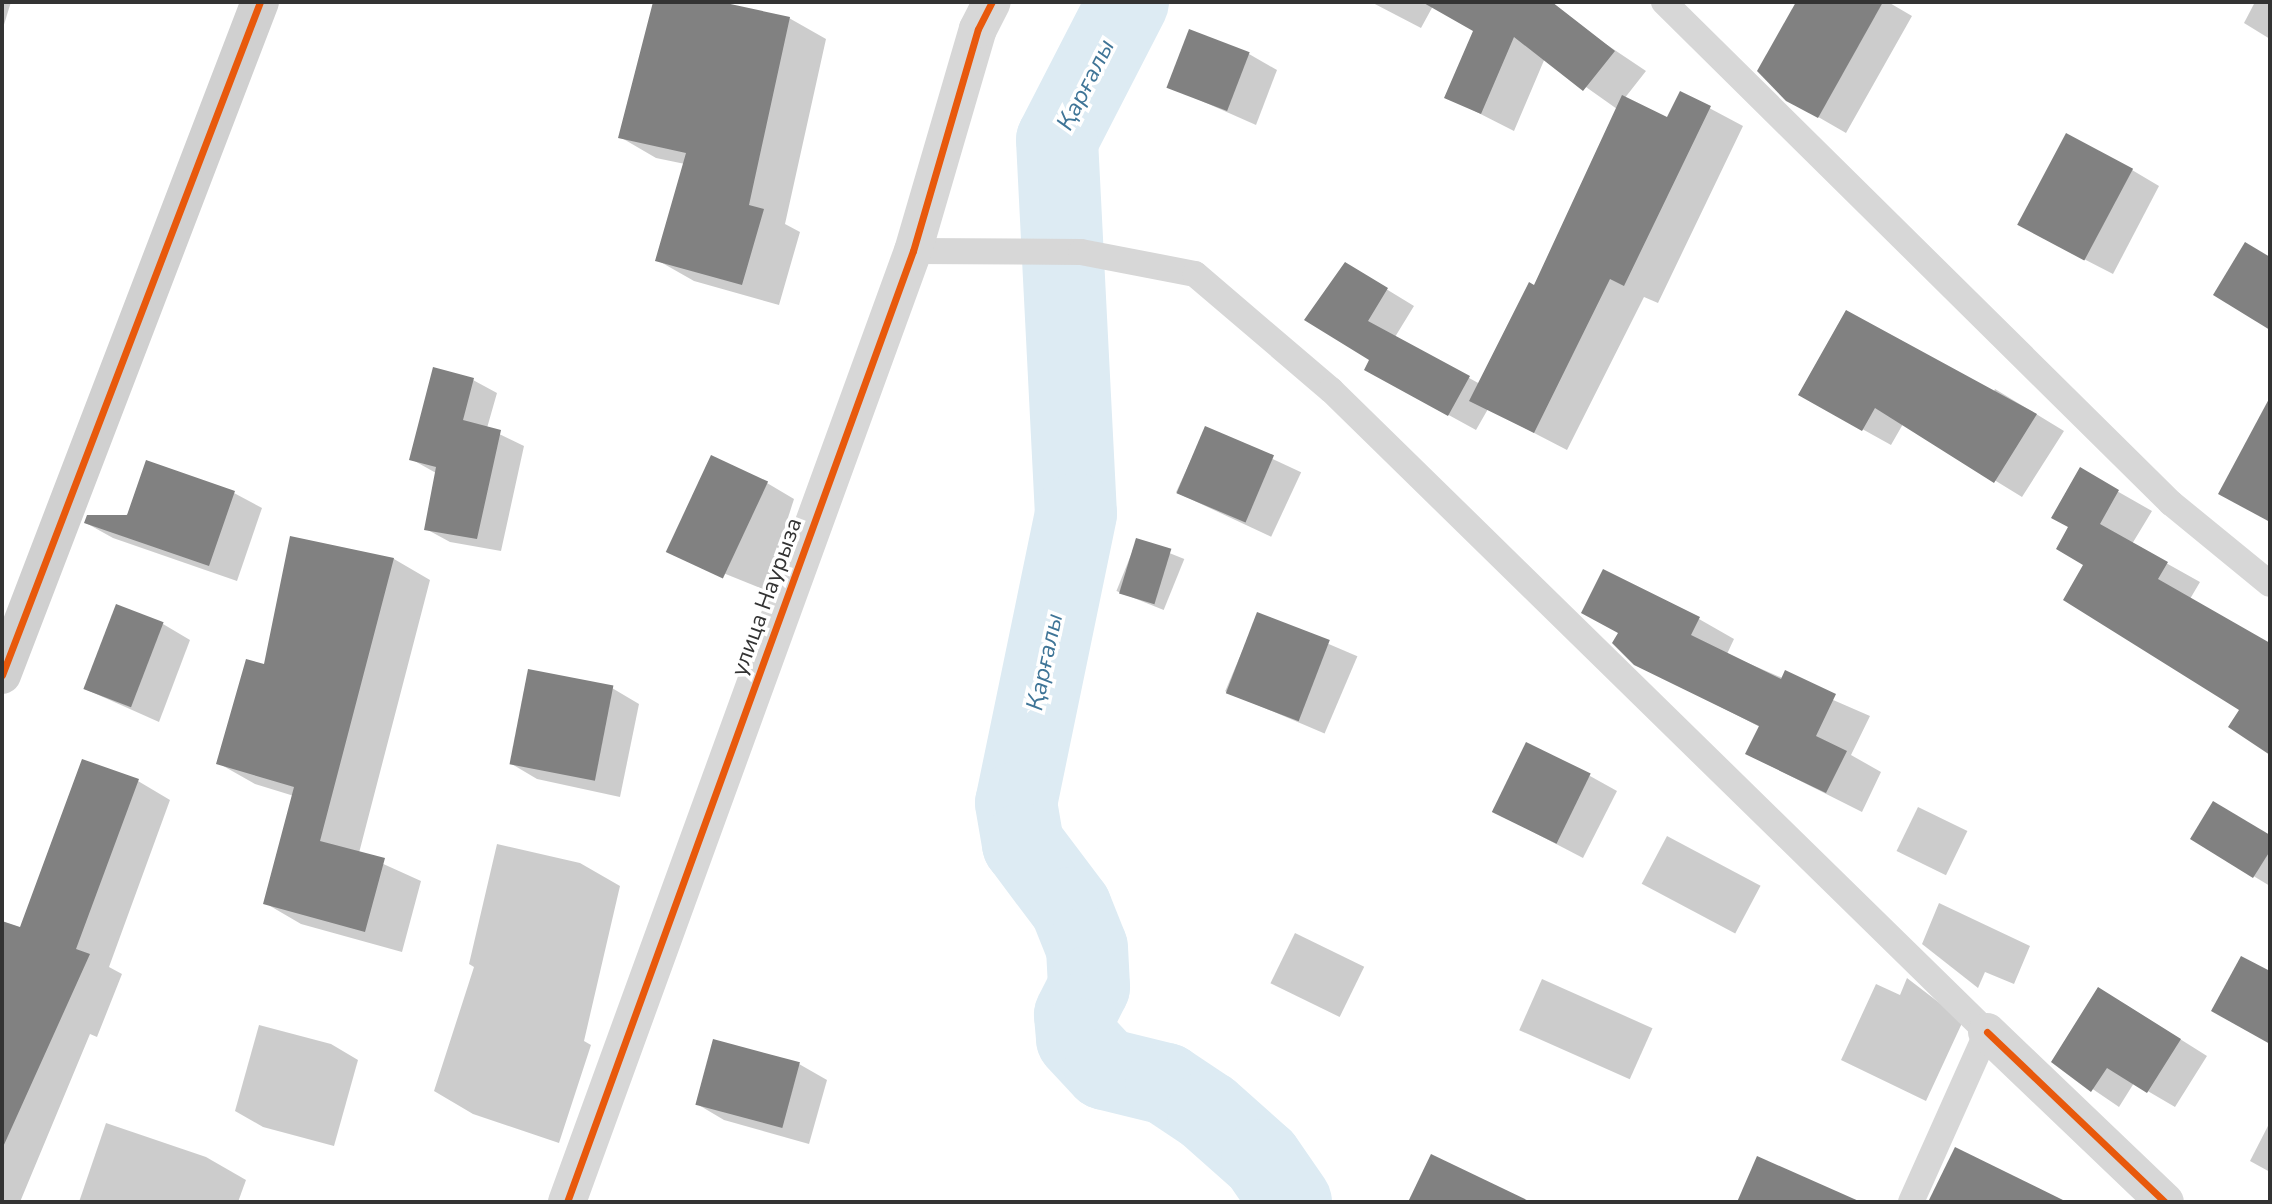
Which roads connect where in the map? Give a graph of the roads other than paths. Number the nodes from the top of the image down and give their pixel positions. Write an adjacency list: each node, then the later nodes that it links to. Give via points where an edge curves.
1 (261, 2): 6 (street)
2 (992, 2): 4 (street, улица Наурыза, via 978,29)
3 (1664, 2): 5 (lane, via 2171,503)
4 (913, 251): 7 (lane, via 1081,252 1195,274 1331,390); 8 (street, улица Наурыза)
5 (2270, 584)
6 (2, 675)
7 (1986, 1031): 9 (lane); 10 (street)
8 (567, 1202)
9 (1911, 1202)
10 (2165, 1202)

